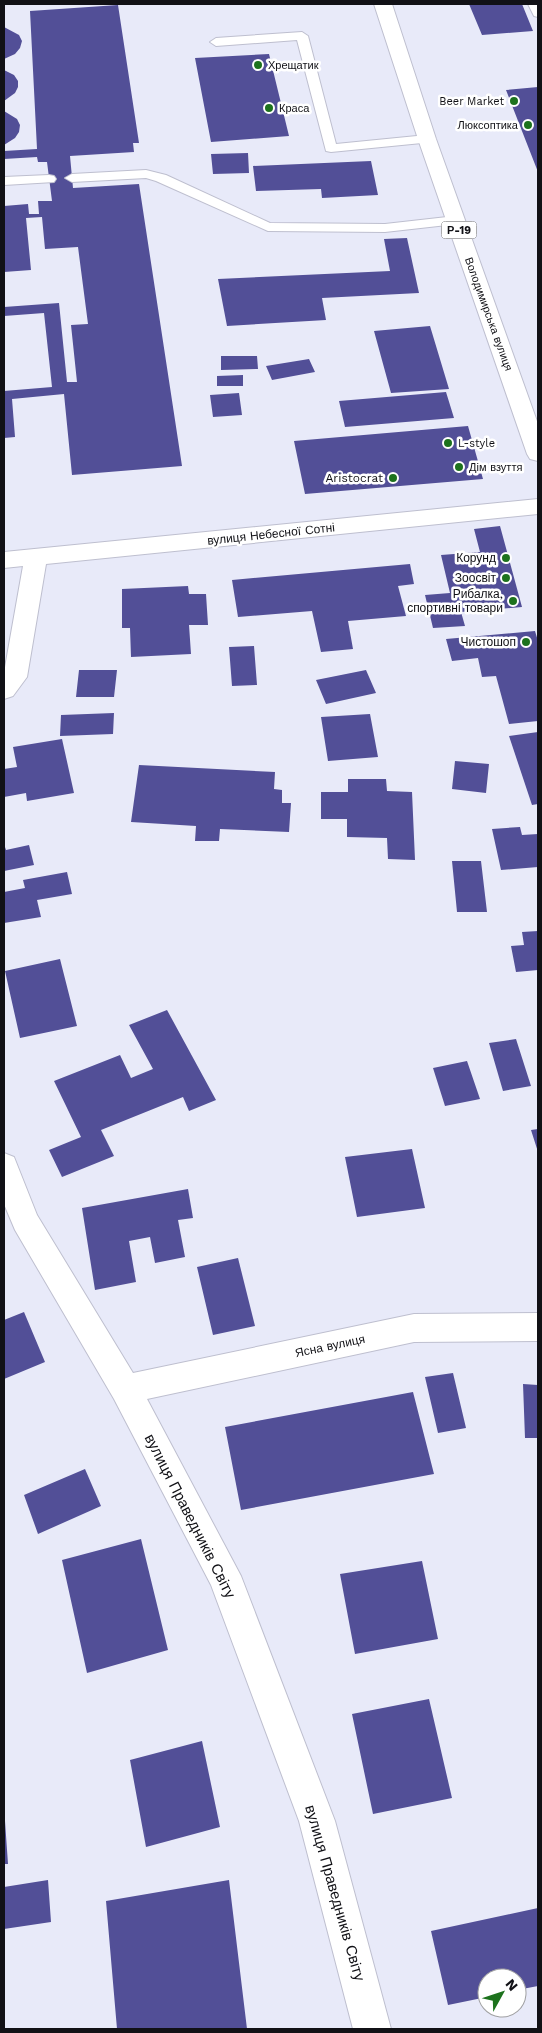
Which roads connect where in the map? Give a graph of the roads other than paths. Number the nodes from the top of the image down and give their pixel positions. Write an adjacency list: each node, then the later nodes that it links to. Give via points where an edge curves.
1 (383, 4): 5 (street, Володимирська вулиця / Р-19)
2 (534, 4): 3 (lane)
3 (538, 13)
4 (216, 42): 5 (lane, via 302,36 331,148)
5 (427, 139): 9 (street, Володимирська вулиця / Р-19)
6 (72, 178): 9 (lane, via 146,174 268,227 385,228)
7 (49, 179): 8 (lane)
8 (4, 181)
9 (456, 220): 10 (street, Володимирська вулиця / Р-19)
10 (538, 454)
11 (538, 506): 12 (street, вулиця Небесної Сотні)
12 (36, 558): 13 (street, вулиця Небесної Сотні); 14 (street, via 15,677)
13 (4, 560)
14 (4, 690)
15 (4, 1166): 17 (street, вулиця Праведників Світу, via 25,1221)
16 (538, 1327): 17 (street, Ясна вулиця, via 414,1328)
17 (125, 1389): 18 (street, вулиця Праведників Світу, via 227,1585 317,1821)
18 (372, 2029)

